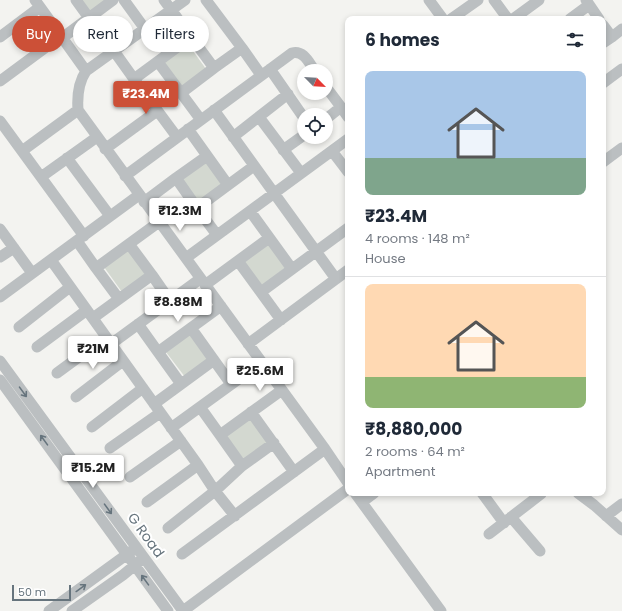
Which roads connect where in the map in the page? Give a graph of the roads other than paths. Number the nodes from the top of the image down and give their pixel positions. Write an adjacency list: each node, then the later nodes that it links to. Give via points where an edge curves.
1 (76, 0): 15 (street)
2 (113, 0): 16 (street)
3 (124, 0): 25 (street)
4 (164, 0): 13 (street)
5 (185, 0): 13 (street)
6 (206, 0): 30 (street)
7 (429, 0): 19 (street)
8 (478, 0): 20 (street)
9 (494, 0): 21 (street)
10 (537, 0): 22 (street)
11 (587, 3): 23 (street); 24 (street)
12 (37, 4): 14 (street); 27 (street)
13 (171, 10): 17 (street); 18 (street)
14 (46, 16)
15 (88, 16)
16 (92, 16)
17 (162, 16)
18 (175, 16)
19 (441, 16)
20 (455, 16)
21 (506, 16)
22 (513, 16)
23 (573, 16)
24 (597, 16)
25 (141, 25)
26 (622, 29): 28 (street)
27 (0, 37)
28 (607, 40)
29 (65, 41): 40 (street)
30 (242, 48): 38 (street); 41 (street)
31 (41, 52): 44 (street)
32 (113, 52): 40 (street)
33 (115, 52): 42 (street)
34 (171, 52): 36 (street)
35 (202, 52): 38 (street)
36 (158, 62): 42 (street); 45 (street)
37 (309, 64): 41 (street, via 297,52)
38 (214, 68): 45 (street)
39 (622, 69): 43 (street)
40 (86, 71): 50 (street, via 80,80)
41 (266, 72): 46 (street); 51 (street)
42 (134, 79): 52 (street)
43 (606, 80)
44 (0, 81)
45 (181, 93): 56 (street)
46 (288, 94): 49 (street); 55 (street)
47 (333, 96): 48 (street)
48 (341, 107): 53 (street); 54 (street)
49 (297, 108)
50 (78, 110): 59 (street); 67 (street)
51 (214, 110): 56 (street); 61 (street)
52 (157, 111): 60 (street); 65 (street)
53 (333, 113)
54 (345, 113)
55 (259, 117): 61 (street); 66 (street)
56 (200, 120): 58 (street)
57 (0, 121): 67 (street)
58 (188, 130): 60 (street); 69 (street)
59 (97, 137): 65 (street); 70 (street)
60 (177, 137): 75 (street)
61 (233, 137): 72 (street)
62 (297, 140): 66 (street)
63 (345, 141): 68 (street)
64 (622, 148): 71 (street)
65 (105, 149): 75 (street)
66 (283, 150): 74 (street)
67 (22, 151): 76 (street)
68 (332, 151): 73 (street); 74 (street)
69 (207, 156): 77 (street); 78 (street)
70 (67, 158): 76 (street); 83 (street)
71 (606, 160)
72 (254, 166): 78 (street); 79 (street)
73 (345, 168)
74 (301, 173): 79 (street)
75 (125, 176): 80 (street)
76 (41, 177): 88 (street)
77 (176, 178): 80 (street); 81 (street)
78 (228, 186): 81 (street)
79 (274, 193): 82 (street); 92 (street)
80 (142, 198): 83 (street); 84 (street)
81 (197, 208): 87 (street)
82 (250, 211): 87 (street); 89 (street)
83 (110, 216): 88 (street)
84 (159, 222): 90 (street); 94 (street)
85 (0, 229): 91 (street)
86 (345, 230): 92 (street)
87 (217, 235): 94 (street)
88 (80, 238): 95 (street); 97 (street)
89 (269, 238): 96 (street); 98 (street)
90 (129, 244): 97 (street); 101 (street)
91 (14, 248): 93 (street); 100 (street)
92 (316, 251): 98 (street); 102 (street)
93 (0, 258)
94 (186, 258): 103 (street)
95 (50, 260): 100 (street); 104 (street)
96 (238, 261): 103 (street); 105 (street)
97 (96, 268): 107 (street)
98 (292, 269): 105 (street)
99 (345, 272): 102 (street)
100 (32, 273): 106 (street)
101 (152, 275): 107 (street); 108 (street)
102 (336, 279): 111 (street)
103 (203, 282): 108 (street); 109 (street)
104 (70, 287): 110 (street); 113 (street)
105 (261, 292): 111 (street)
106 (0, 297)
107 (119, 299): 110 (street)
108 (170, 301): 112 (street)
109 (220, 306): 114 (street); 116 (street)
110 (90, 314): 115 (street); 117 (street)
111 (281, 320): 116 (street)
112 (138, 324): 115 (street); 118 (street)
113 (19, 327)
114 (191, 328): 118 (street); 119 (street)
115 (108, 340): 121 (street); 123 (street)
116 (248, 344): 122 (street)
117 (37, 347)
118 (158, 352): 125 (street)
119 (214, 360): 125 (street); 126 (street)
120 (0, 361): 161 (street, G Road, one-way to 161)
121 (123, 361): 127 (street); 129 (street)
122 (262, 362): 126 (street); 128 (street)
123 (57, 373)
124 (0, 380): 164 (street, G Road, one-way to 124)
125 (181, 384): 131 (street)
126 (231, 384): 130 (street)
127 (143, 388): 131 (street); 133 (street)
128 (282, 390): 132 (street); 139 (street)
129 (76, 397)
130 (200, 407): 134 (street); 135 (street)
131 (157, 408): 134 (street); 138 (street)
132 (251, 412): 135 (street); 137 (street)
133 (92, 427)
134 (171, 428): 136 (street)
135 (220, 435): 141 (street)
136 (180, 441): 140 (street); 144 (street)
137 (274, 443): 141 (street); 142 (street)
138 (110, 448)
139 (325, 450): 142 (street); 143 (street)
140 (198, 465): 145 (street); 152 (street)
141 (242, 466): 145 (street)
142 (294, 472): 155 (street)
143 (345, 475)
144 (130, 477)
145 (215, 491): 155 (street); 158 (street)
146 (345, 491): 170 (street)
147 (357, 496): 153 (street)
148 (370, 496): 153 (street)
149 (485, 496): 157 (street)
150 (538, 496): 157 (street)
151 (582, 496): 156 (street)
152 (147, 502)
153 (362, 502): 171 (street)
154 (622, 504): 156 (street)
155 (234, 516): 163 (street)
156 (606, 516): 159 (street)
157 (508, 520): 160 (street); 162 (street)
158 (168, 528)
159 (622, 530)
160 (489, 534)
161 (136, 548): 164 (street); 165 (street, G Road)
162 (540, 551)
163 (182, 554)
164 (127, 555): 166 (street, G Road); 167 (street, one-way to 164)
165 (144, 558): 166 (street); 170 (street, G Road)
166 (135, 566): 168 (street); 169 (street, G Road, one-way to 166)
167 (49, 611)
168 (72, 611)
169 (168, 611)
170 (183, 611)
171 (441, 611)

